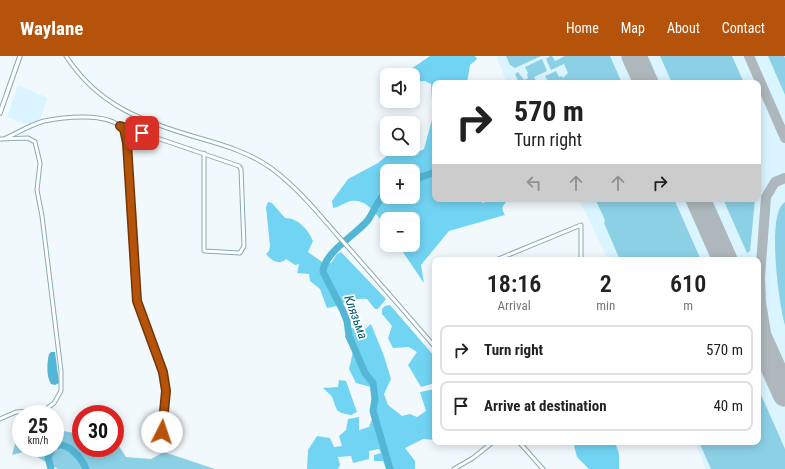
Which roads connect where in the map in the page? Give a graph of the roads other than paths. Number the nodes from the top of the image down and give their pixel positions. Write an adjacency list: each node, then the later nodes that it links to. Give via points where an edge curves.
1 (20, 56): 3 (street)
2 (66, 56): 10 (street, via 89,84 117,107 177,132 227,146 270,167 295,188)
3 (0, 113)
4 (120, 126): 6 (street, via 104,118 44,121); 7 (street); 12 (street, via 124,129 127,143 137,301 163,372 166,391)
5 (0, 139): 6 (street)
6 (4, 139): 11 (street, via 28,138 35,142 39,152 37,190 59,355 61,390 54,403 45,410 16,412)
7 (204, 153): 7 (street, via 241,169 244,246 240,253 206,252 203,248)
8 (503, 257): 9 (street, via 581,225)
9 (581, 257)
10 (432, 343)
11 (0, 419)
12 (162, 443)
13 (489, 445): 15 (street)
14 (522, 445): 16 (street)
15 (454, 469)
16 (543, 469)

